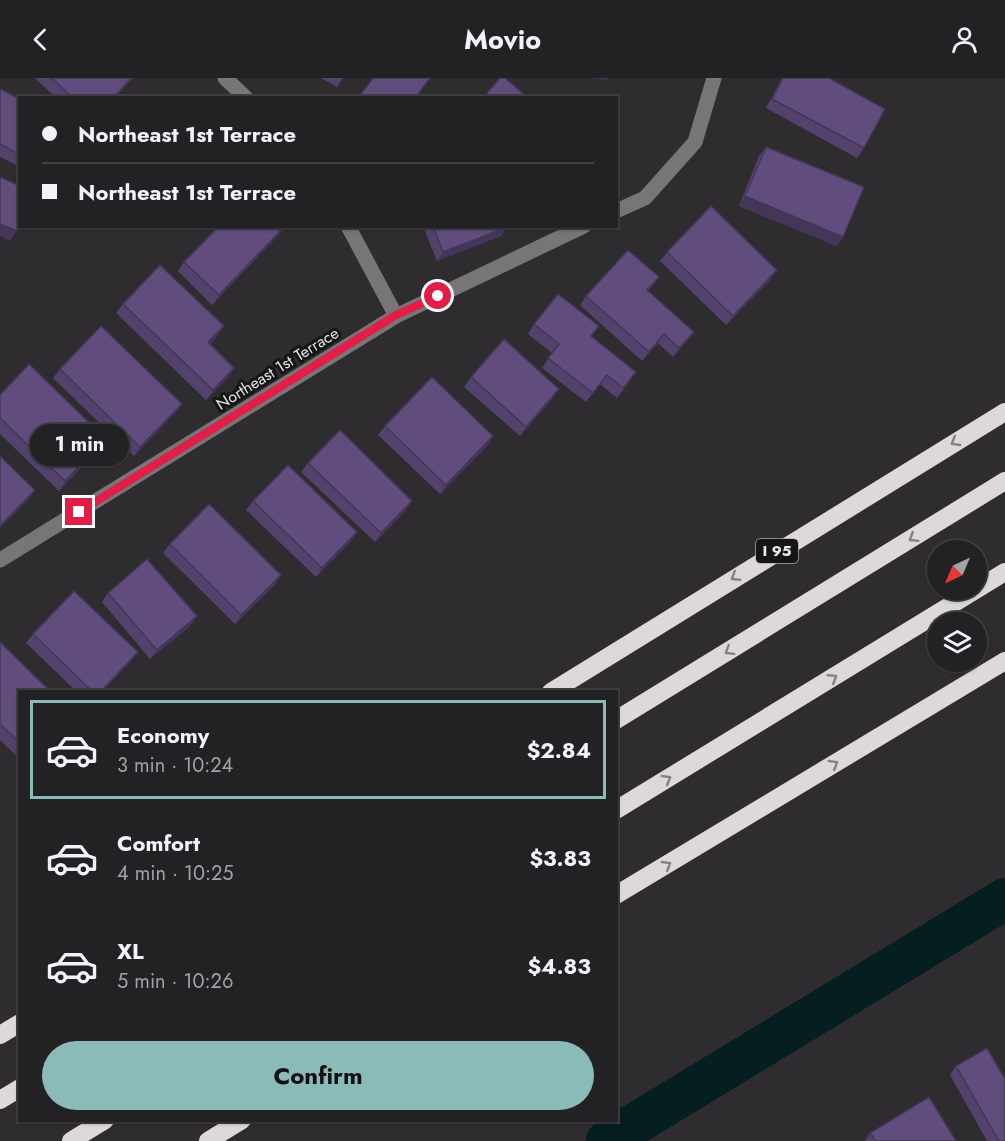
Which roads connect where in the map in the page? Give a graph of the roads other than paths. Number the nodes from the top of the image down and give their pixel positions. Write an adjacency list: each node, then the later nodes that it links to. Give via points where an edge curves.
1 (225, 78): 3 (street)
2 (714, 78): 4 (street, via 695,142 645,198)
3 (244, 96)
4 (618, 210)
5 (349, 228): 7 (street)
6 (580, 228): 7 (street, Northeast 1st Terrace)
7 (396, 315): 10 (street, Northeast 1st Terrace)
8 (1005, 412): 13 (highway, I 95, one-way to 13)
9 (1005, 481): 14 (highway, one-way to 14)
10 (0, 560)
11 (1005, 572): 15 (highway, one-way to 11)
12 (1005, 661): 16 (highway, one-way to 12)
13 (553, 690)
14 (618, 719)
15 (618, 809)
16 (618, 894)
17 (18, 1024): 18 (highway)
18 (0, 1035)
19 (18, 1089): 20 (highway)
20 (0, 1100)
21 (102, 1122): 23 (highway)
22 (239, 1122): 24 (highway)
23 (71, 1141)
24 (208, 1141)

